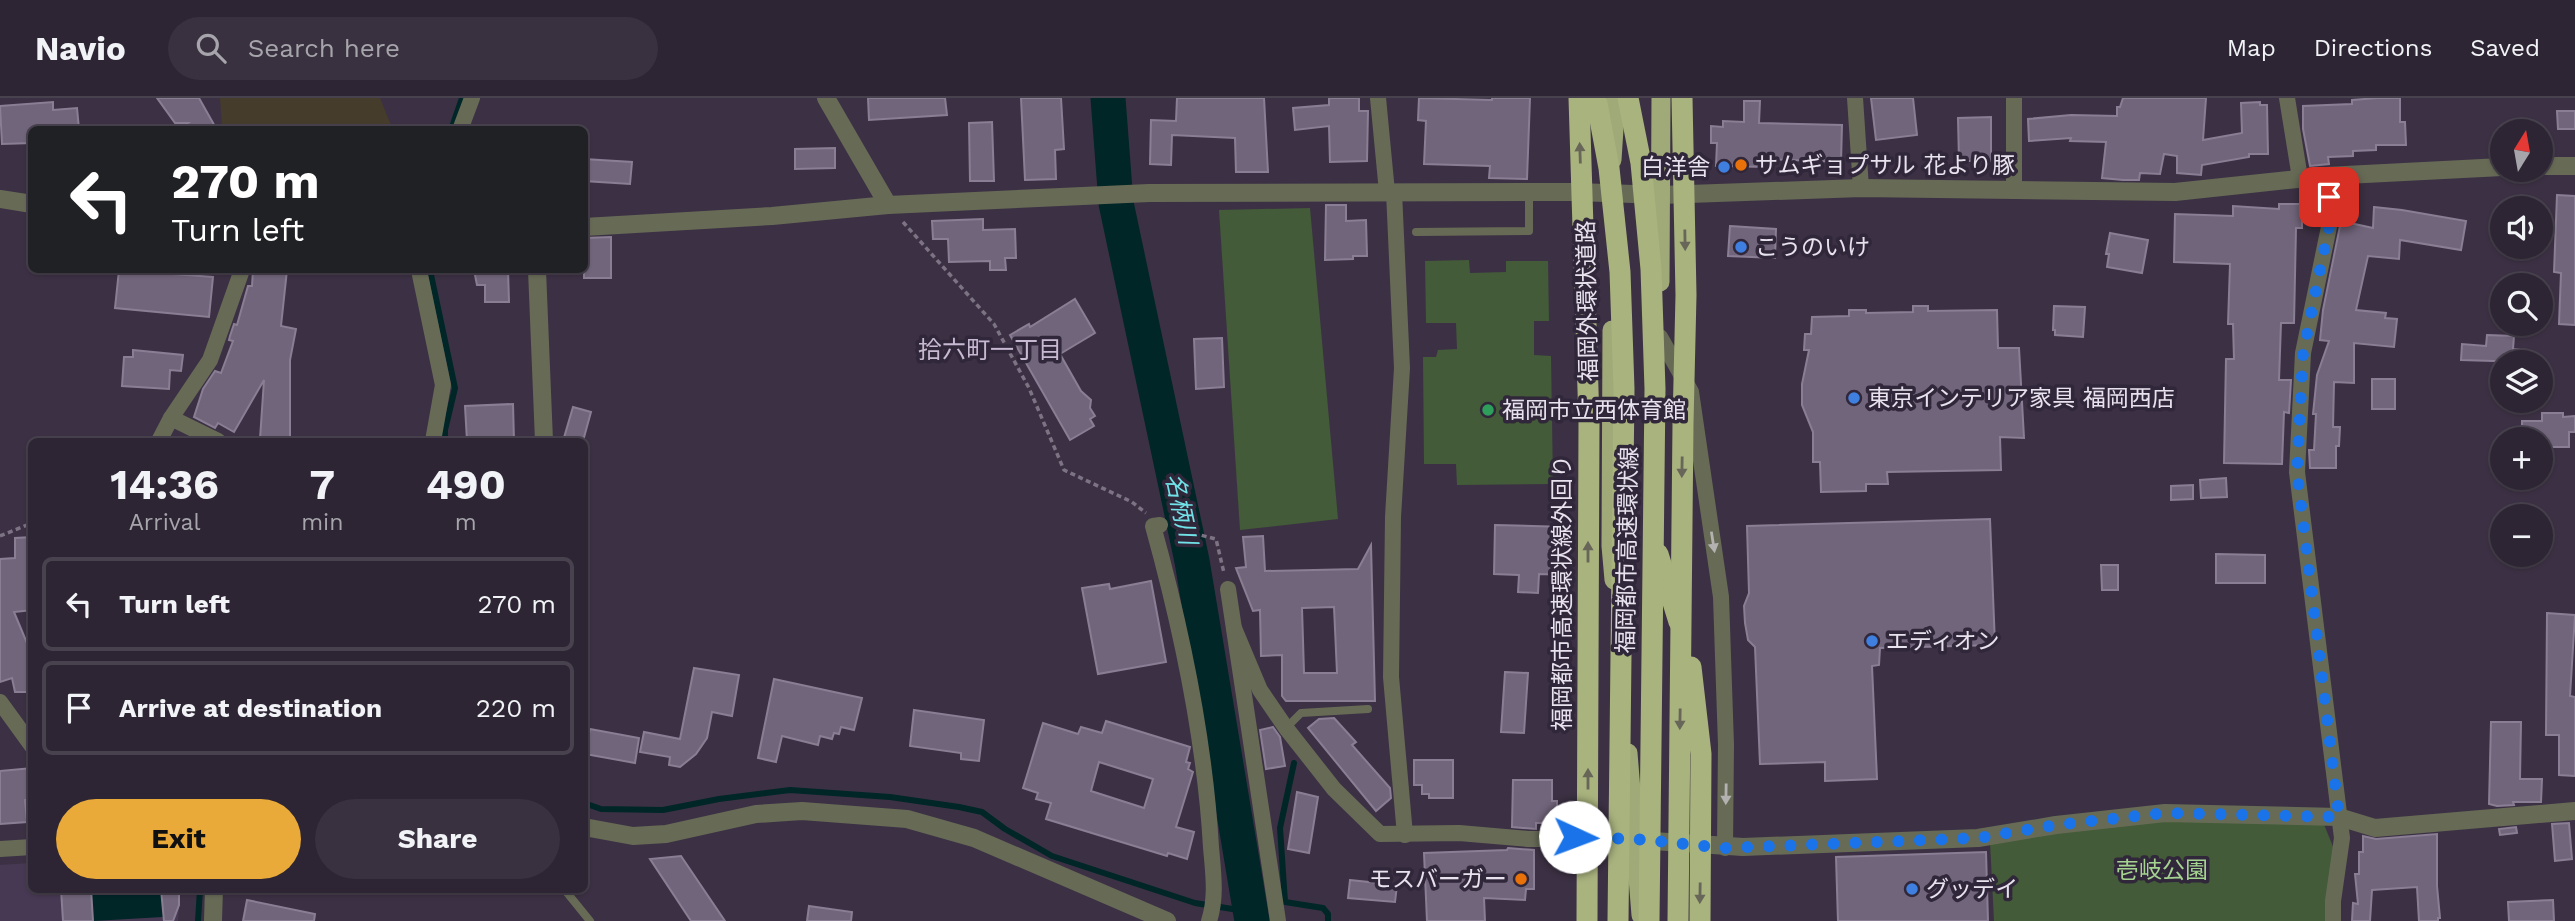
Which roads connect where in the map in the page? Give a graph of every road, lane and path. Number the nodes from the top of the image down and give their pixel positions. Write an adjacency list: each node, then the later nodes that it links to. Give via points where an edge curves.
1 (472, 98): 13 (street)
2 (826, 98): 27 (street)
3 (1378, 98): 21 (street)
4 (1578, 98): 64 (highway, 福岡都市高速環状線外回り, one-way to 4, bridge, via 1589,422)
5 (1596, 98): 65 (highway, bridge, via 1611,181 1623,363)
6 (1616, 98): 23 (highway, 福岡外環状道路)
7 (1628, 98): 68 (highway, 福岡都市高速環状線, bridge, via 1644,190 1655,389)
8 (1661, 98): 24 (highway, 福岡外環状道路)
9 (1682, 98): 69 (highway, one-way to 69, bridge, via 1686,295)
10 (1855, 98): 19 (street)
11 (2014, 98): 20 (street)
12 (2287, 98): 18 (street)
13 (462, 126)
14 (2553, 166): 15 (street)
15 (2575, 166)
16 (2490, 168): 17 (street)
17 (2326, 176): 18 (street); 50 (street, via 2331,217 2303,353 2297,472)
18 (2300, 178): 20 (street, via 2175,192)
19 (1861, 188): 20 (street); 24 (street)
20 (2014, 191)
21 (1390, 192): 22 (street); 27 (street, via 1149,193); 52 (street, via 1402,368 1393,517 1391,677)
22 (1529, 192): 23 (street); 29 (lane, via 1529,231)
23 (1611, 192): 24 (street); 53 (highway, 福岡外環状道路, via 1611,546)
24 (1661, 195): 33 (highway, 福岡外環状道路)
25 (0, 199): 26 (street)
26 (28, 203)
27 (887, 205): 28 (street); 40 (path, via 994,324 1029,387 1064,470 1132,502)
28 (588, 227)
29 (1416, 232)
30 (241, 273): 34 (street, via 210,359)
31 (420, 273): 37 (street, via 443,385)
32 (537, 273): 38 (street)
33 (1660, 337): 42 (highway, 福岡外環状道路); 55 (street, one-way to 55, via 1691,392 1721,597 1727,745)
34 (171, 418): 35 (street); 36 (street)
35 (161, 438)
36 (212, 438)
37 (434, 438)
38 (544, 438)
39 (28, 525): 41 (path)
40 (1160, 525): 43 (path, via 1216,539); 59 (street, via 1153,526 1174,606 1208,796)
41 (0, 536)
42 (1658, 554): 53 (highway, 福岡外環状道路); 70 (highway, one-way to 70, bridge, via 1689,654 1702,754)
43 (1228, 589): 44 (street)
44 (1234, 628): 47 (street, via 1261,690); 63 (street)
45 (0, 702): 48 (street)
46 (1368, 709): 47 (lane, via 1300,713)
47 (1286, 728): 52 (street, via 1334,789 1380,834)
48 (28, 740)
49 (2575, 811): 50 (street, via 2375,828)
50 (2339, 817): 55 (street, via 2165,813 1978,838); 71 (street, via 2342,838)
51 (588, 828): 62 (street, via 633,836 666,834 756,814 802,811 907,819 974,838)
52 (1405, 835): 53 (street)
53 (1635, 839): 55 (street); 66 (highway, 福岡外環状道路); 67 (highway, 福岡外環状道路)
54 (28, 847): 56 (street)
55 (1725, 848)
56 (0, 849)
57 (214, 893): 60 (street)
58 (567, 893): 61 (lane)
59 (1211, 911)
60 (213, 921)
61 (590, 921)
62 (1167, 921)
63 (1278, 921)
64 (1587, 921)
65 (1618, 921)
66 (1630, 921)
67 (1641, 921)
68 (1650, 921)
69 (1678, 921)
70 (1700, 921)
71 (2333, 921)

